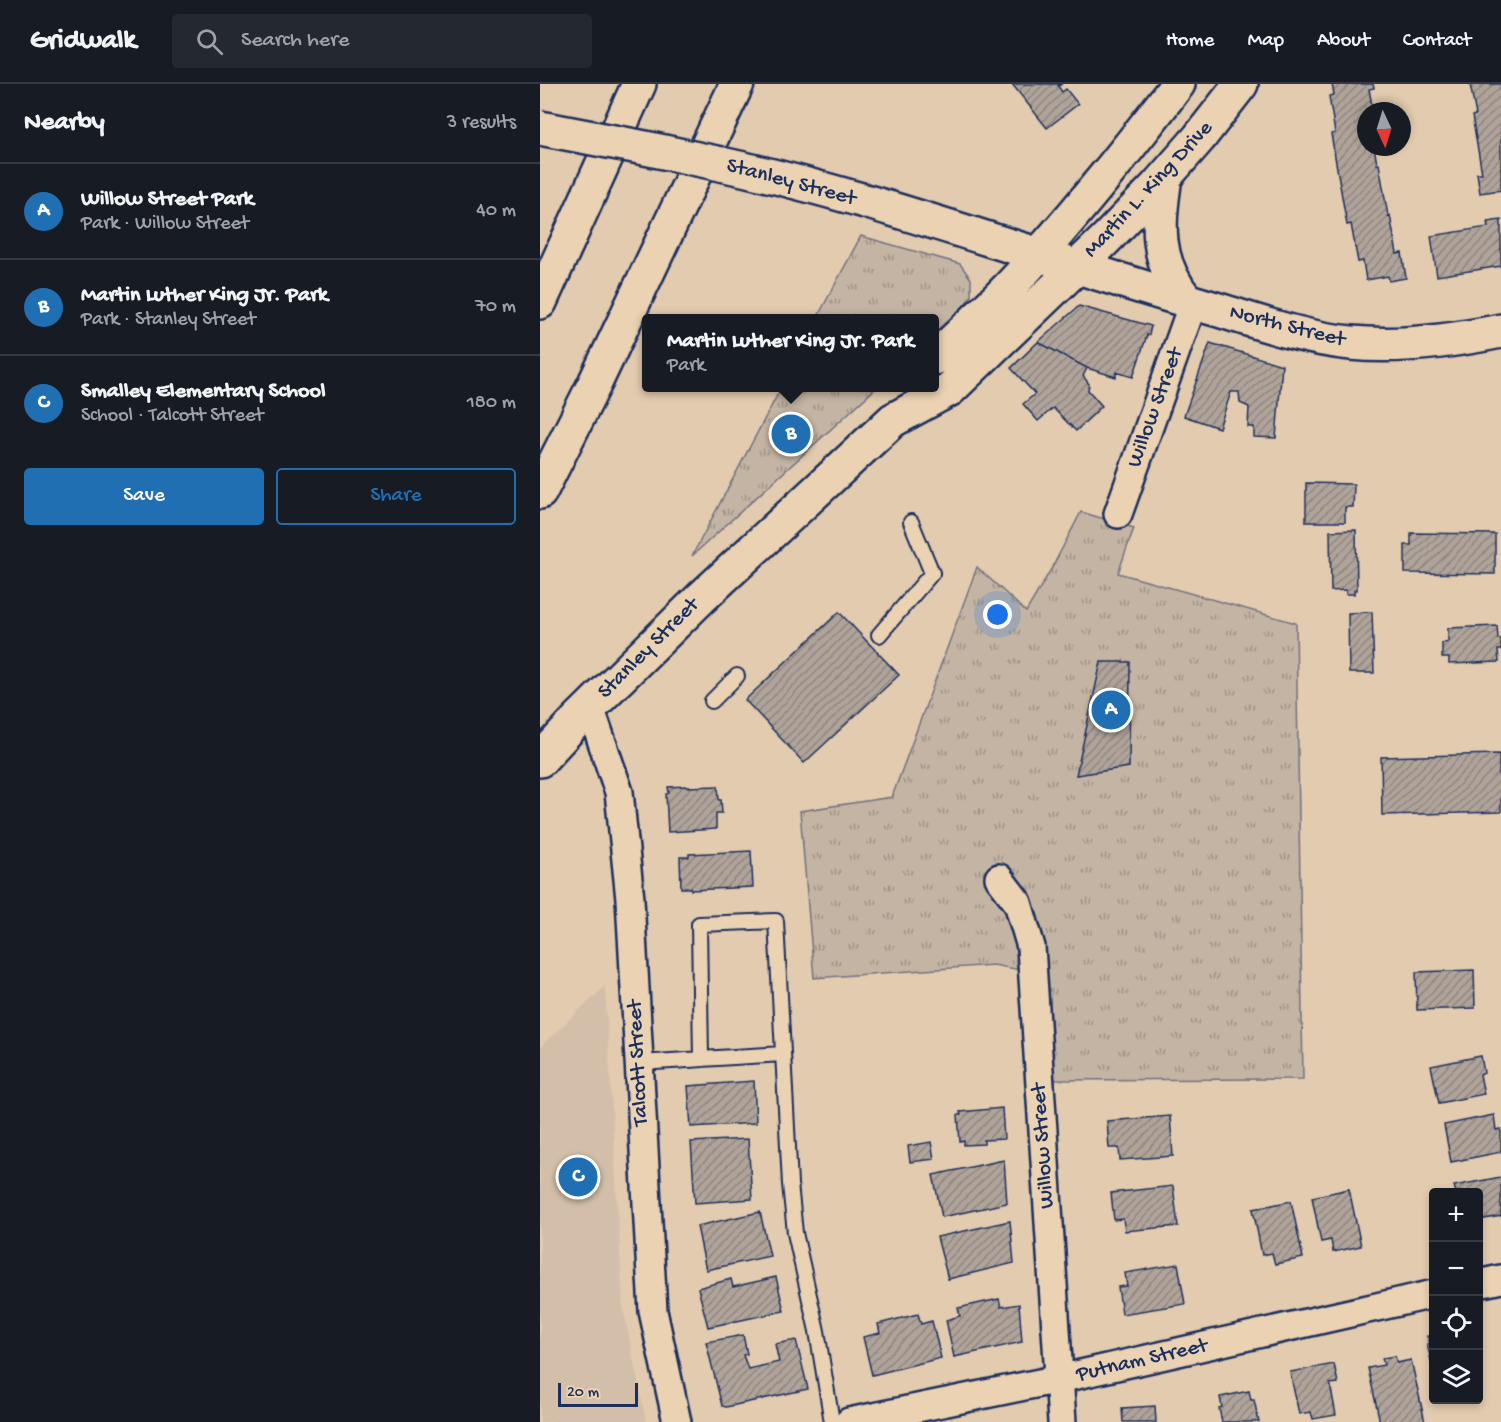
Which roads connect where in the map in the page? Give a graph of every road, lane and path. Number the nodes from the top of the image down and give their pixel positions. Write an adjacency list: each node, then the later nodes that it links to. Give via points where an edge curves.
1 (639, 84): 9 (main road)
2 (737, 84): 15 (main road)
3 (1178, 84): 7 (main road, Martin L. King Drive)
4 (1241, 84): 6 (main road, Martin L. King Drive)
5 (540, 128): 7 (main road, Stanley Street, bridge, via 784,179)
6 (1165, 177): 8 (main road, Martin L. King Drive); 10 (main road, via 1160,218 1162,251 1170,277)
7 (1038, 255): 8 (main road, Stanley Street); 12 (main road)
8 (1078, 267): 10 (main road, North Street); 14 (main road, Stanley Street, via 950,389)
9 (540, 302)
10 (1190, 302): 11 (main road, North Street, via 1297,333 1349,343 1431,343); 16 (street, Willow Street)
11 (1501, 331)
12 (939, 354)
13 (911, 392): 14 (main road, Stanley Street)
14 (893, 420): 21 (main road, Stanley Street)
15 (540, 492)
16 (1118, 514)
17 (912, 522): 18 (lane, via 932,573)
18 (879, 635)
19 (737, 676): 20 (lane)
20 (712, 701)
21 (590, 707): 22 (main road, Stanley Street); 26 (street, Talcott Street, via 619,792 630,899)
22 (540, 760)
23 (999, 878): 30 (street, Willow Street, via 1018,903 1031,947)
24 (783, 1054): 25 (lane); 25 (lane, via 776,921 699,924); 32 (lane, via 795,1233)
25 (704, 1059): 26 (lane)
26 (639, 1063): 31 (street, Talcott Street, via 653,1311)
27 (1501, 1279): 28 (street)
28 (1483, 1283)
29 (1429, 1295): 30 (street, Putnam Street)
30 (1059, 1379): 33 (street, Putnam Street); 34 (street, Willow Street)
31 (677, 1422)
32 (832, 1422)
33 (849, 1422)
34 (1062, 1422)

